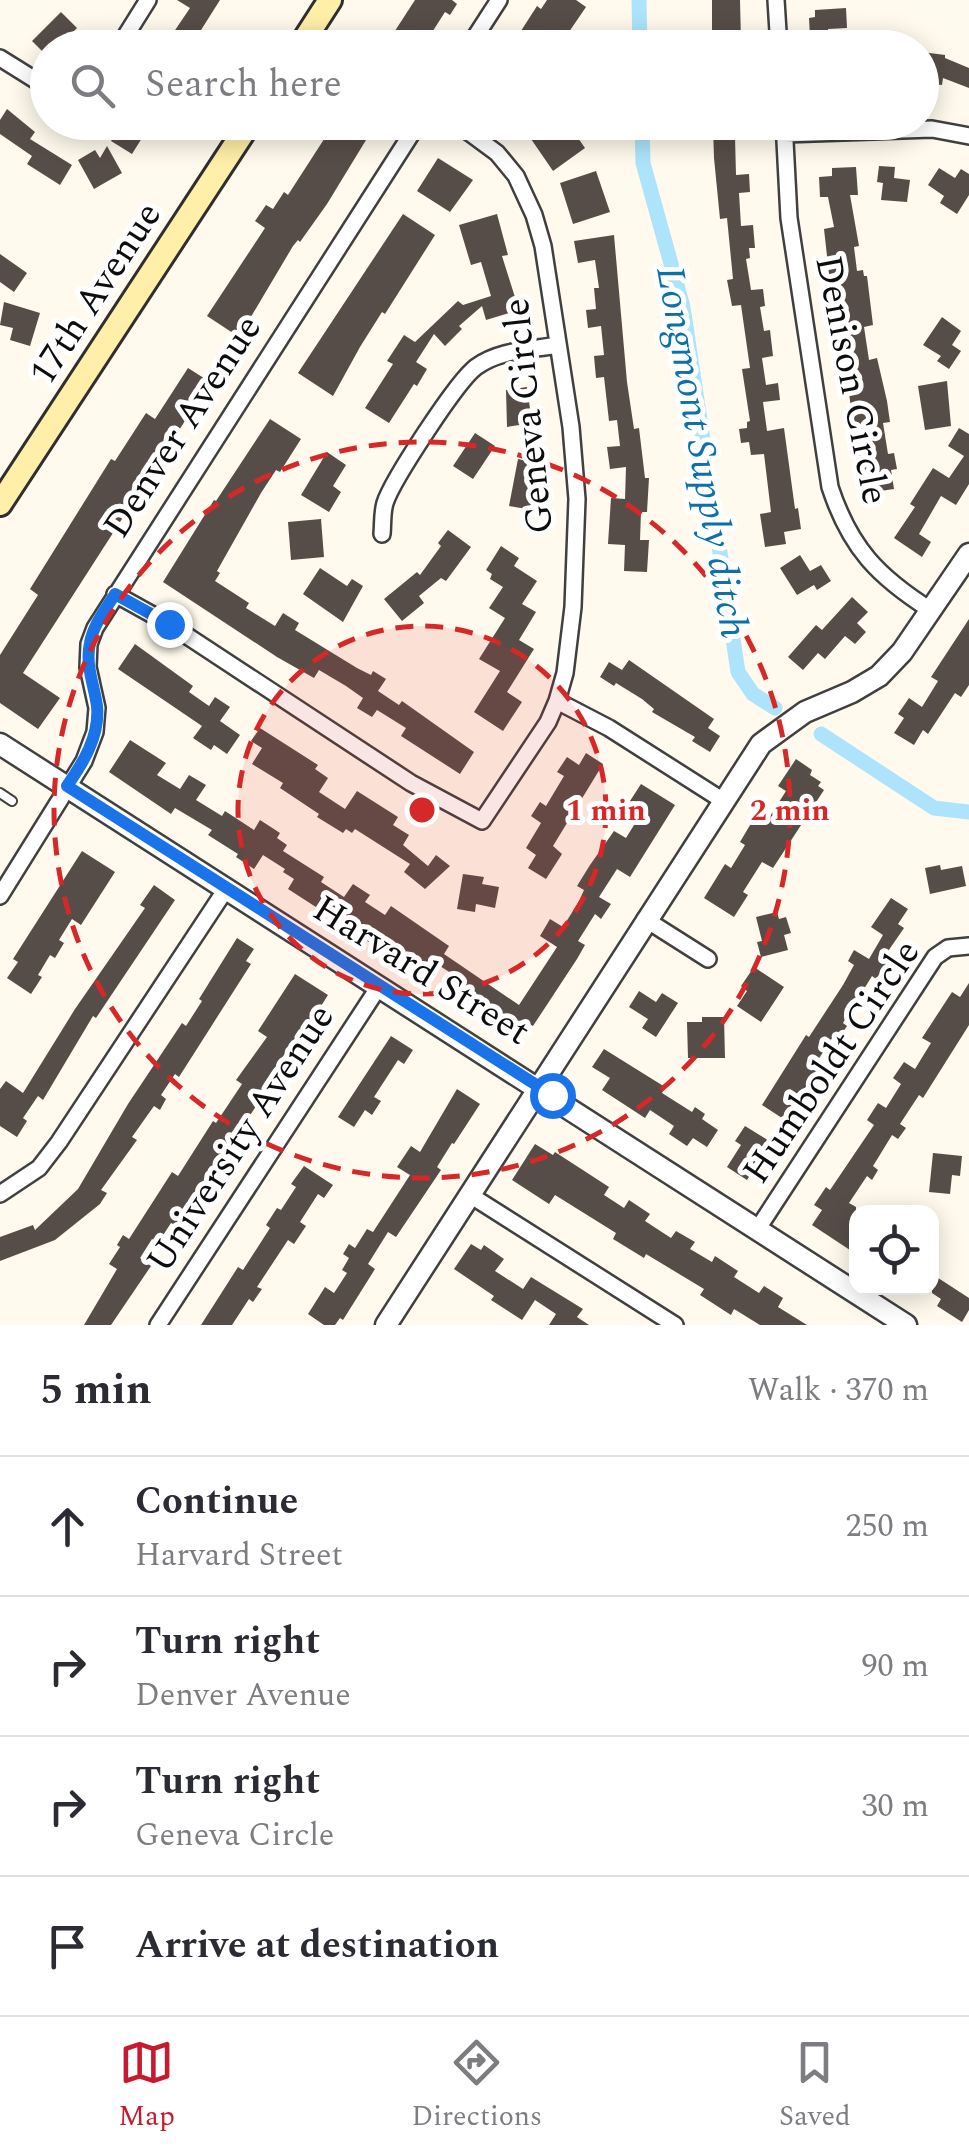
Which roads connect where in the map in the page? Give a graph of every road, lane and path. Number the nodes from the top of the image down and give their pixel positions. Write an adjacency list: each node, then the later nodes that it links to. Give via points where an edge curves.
1 (148, 0): 5 (street)
2 (330, 0): 6 (main road)
3 (499, 0): 7 (street)
4 (776, 0): 8 (street)
5 (129, 30)
6 (311, 30)
7 (480, 30)
8 (778, 30)
9 (0, 58): 10 (street)
10 (30, 77)
11 (939, 130): 12 (street)
12 (969, 136)
13 (238, 140): 18 (main road, 17th Avenue)
14 (407, 140): 21 (street, Denver Avenue)
15 (481, 140): 17 (street, Geneva Circle, via 516,176 534,215)
16 (786, 140): 22 (street, Denison Circle, via 789,218 830,487 858,549 881,575)
17 (558, 345): 19 (street, via 498,355 458,384 394,485); 23 (street, Geneva Circle, via 577,499 573,607)
18 (0, 504)
19 (382, 534)
20 (969, 554): 22 (street)
21 (115, 594): 23 (street, Geneva Circle, via 411,783 482,821); 25 (street, Denver Avenue, via 89,644 95,732)
22 (932, 611): 27 (street, via 878,676 804,712 761,744)
23 (557, 701): 27 (street)
24 (0, 744): 25 (street, Harvard Street)
25 (67, 786): 29 (street, Harvard Street); 30 (street, Denver Avenue)
26 (0, 793): 28 (lane)
27 (722, 800): 31 (street)
28 (12, 801)
29 (226, 889): 34 (street, Harvard Street); 36 (street, via 59,1142 39,1168)
30 (0, 895)
31 (645, 920): 33 (street); 35 (street)
32 (969, 946): 38 (street, Humboldt Circle, via 935,957)
33 (708, 959)
34 (378, 988): 35 (street, Harvard Street); 39 (street, University Avenue)
35 (540, 1087): 37 (street); 38 (street, Harvard Street)
36 (0, 1194)
37 (470, 1195): 40 (street); 41 (street)
38 (758, 1230): 42 (street, Harvard Street)
39 (158, 1325)
40 (386, 1325)
41 (675, 1325)
42 (906, 1325)

